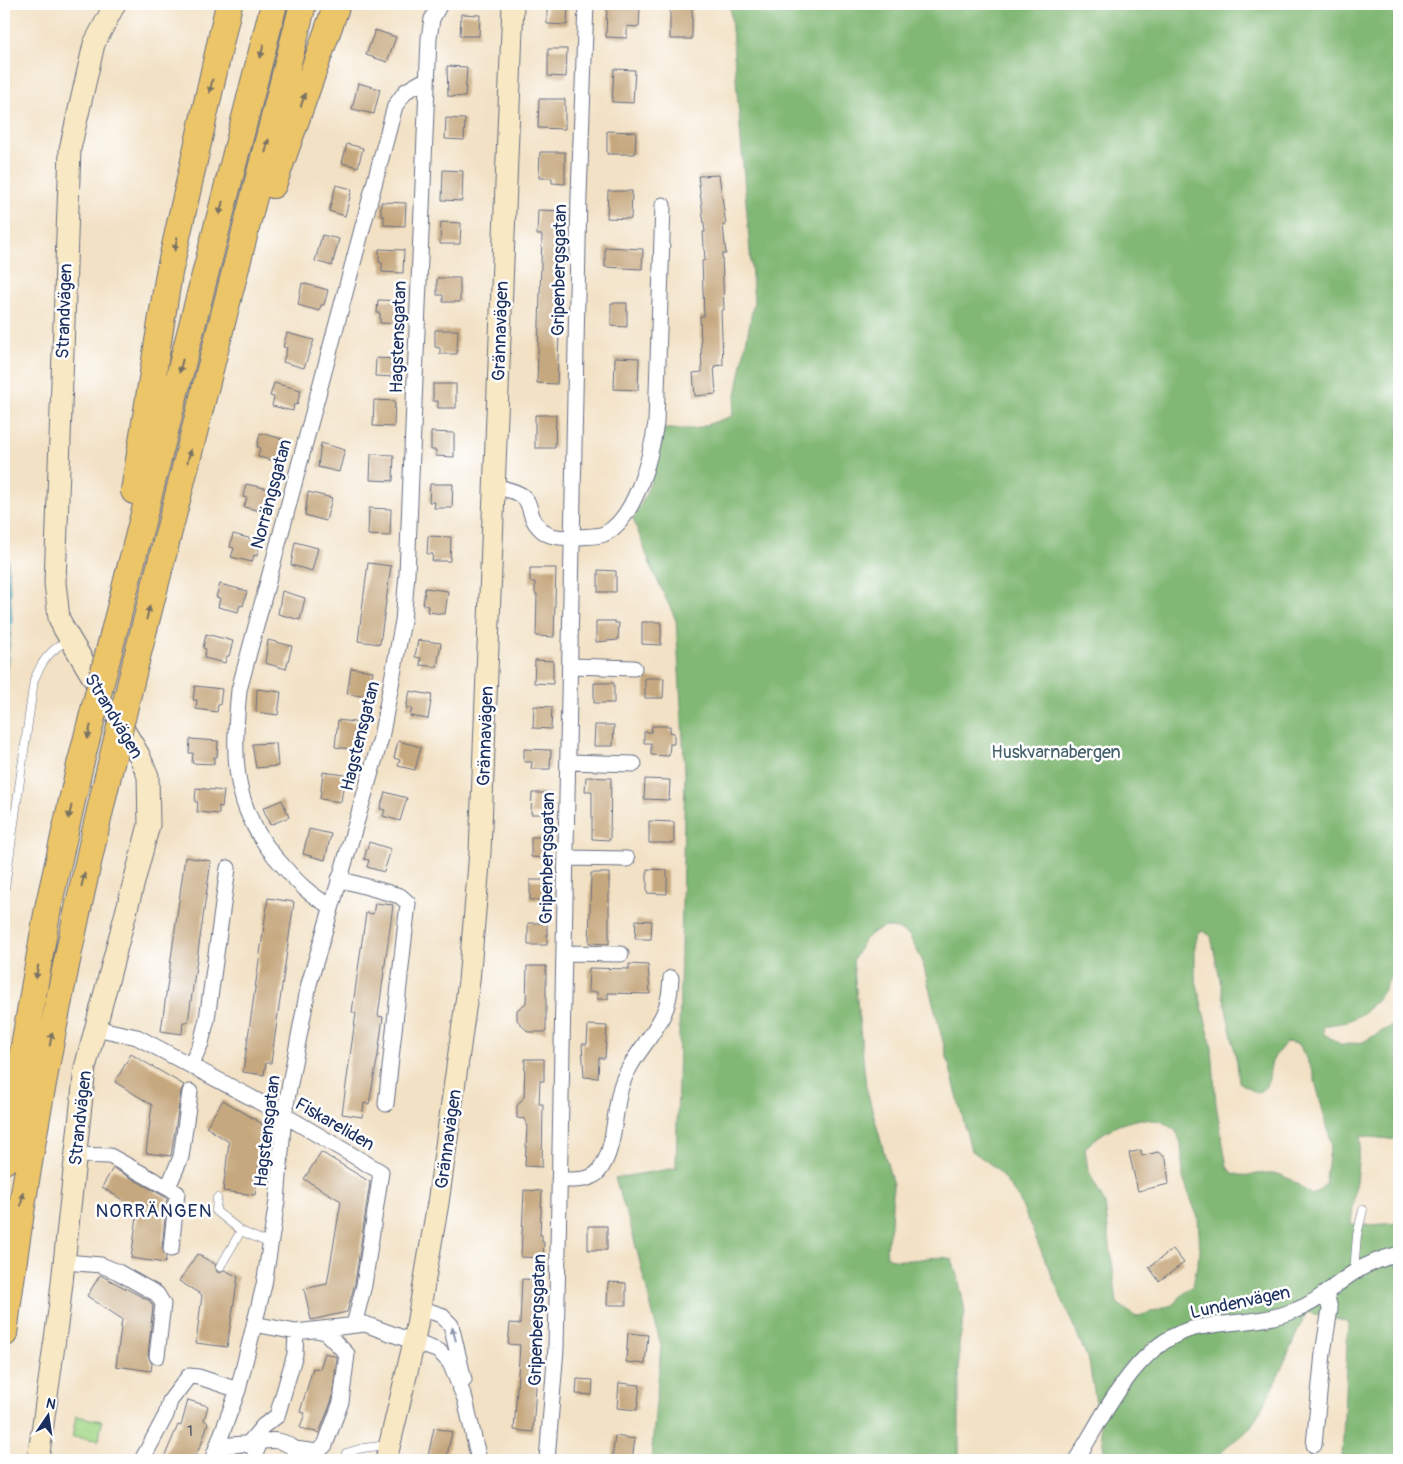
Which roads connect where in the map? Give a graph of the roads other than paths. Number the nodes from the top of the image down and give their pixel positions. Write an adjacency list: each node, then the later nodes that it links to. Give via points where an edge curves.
1 (115, 4): 14 (street, Strandvägen, via 94,44 70,149 55,583 59,618)
2 (229, 4): 15 (highway, one-way to 15, via 170,274)
3 (274, 4): 15 (highway, one-way to 15)
4 (303, 4): 11 (highway, one-way to 4)
5 (337, 4): 11 (highway, one-way to 5)
6 (440, 4): 9 (street, Hagstensgatan, via 432,19)
7 (513, 4): 12 (street, Grännavägen)
8 (586, 4): 13 (street, Gripenbergsgatan, via 579,195)
9 (427, 79): 23 (street, Hagstensgatan, via 403,621 381,738); 25 (street, Norrängsgatan, via 406,91 395,106 238,690 236,763 240,796 251,824 271,854 310,896)
10 (662, 205): 13 (street, via 658,384 651,454 637,491 614,529 602,535)
11 (217, 344): 53 (highway, one-way to 11, bridge, via 32,1134 75,915)
12 (495, 488): 13 (street, via 516,491 526,498 536,524 545,534 559,538); 48 (street, Grännavägen, via 480,852 469,981 452,1113)
13 (574, 537): 16 (street, Gripenbergsgatan)
14 (70, 639): 24 (lane, via 50,652 34,680); 29 (street, Strandvägen, via 140,755 148,776 150,794 150,825)
15 (109, 651): 35 (highway, one-way to 35, bridge, via 48,908)
16 (570, 666): 17 (street); 18 (street, Gripenbergsgatan)
17 (634, 668)
18 (568, 762): 19 (street); 20 (street, Gripenbergsgatan)
19 (634, 764)
20 (566, 858): 21 (street); 26 (street, Gripenbergsgatan)
21 (627, 859)
22 (228, 868): 30 (street, via 207,1019)
23 (339, 879): 25 (street, Hagstensgatan); 32 (street, via 400,896 408,903)
24 (4, 895)
25 (330, 906): 33 (street, Hagstensgatan, via 309,984)
26 (564, 953): 27 (street); 36 (street, Gripenbergsgatan)
27 (621, 954)
28 (671, 978): 36 (street, via 663,1016 627,1071 620,1088 605,1163 597,1174 588,1178)
29 (95, 1028): 30 (street, Fiskareliden, via 137,1037); 34 (street, Strandvägen, via 85,1068)
30 (191, 1065): 33 (street, Fiskareliden)
31 (190, 1092): 37 (street, via 181,1156)
32 (386, 1104)
33 (284, 1115): 41 (street, Hagstensgatan); 50 (street, Fiskareliden, via 381,1172 364,1285)
34 (76, 1155): 37 (street, via 110,1156); 44 (street, Strandvägen)
35 (4, 1161)
36 (559, 1180): 68 (street, Gripenbergsgatan, via 556,1349)
37 (168, 1187): 42 (street, via 177,1193)
38 (217, 1198): 40 (lane, via 216,1211)
39 (1363, 1210): 46 (lane)
40 (241, 1231): 41 (lane); 45 (lane)
41 (271, 1244): 49 (street, Hagstensgatan)
42 (171, 1248)
43 (1399, 1254): 46 (street, Lundenvägen)
44 (65, 1262): 55 (street, via 101,1265 157,1294 163,1304); 63 (street, Strandvägen)
45 (220, 1267)
46 (1354, 1272): 47 (street, Lundenvägen)
47 (1326, 1293): 59 (street, via 1330,1309); 69 (street, Lundenvägen, via 1304,1307 1280,1315 1193,1328 1165,1341 1144,1356)
48 (420, 1308): 54 (street, Grännavägen); 57 (street, one-way to 48, via 464,1377 451,1325 441,1315)
49 (254, 1324): 52 (street); 56 (street, Hagstensgatan)
50 (354, 1325): 51 (street); 54 (street, via 365,1324)
51 (314, 1330): 52 (street); 62 (street, via 325,1332 347,1354 346,1374 341,1402 325,1445 317,1452)
52 (296, 1332): 58 (street, via 296,1354 277,1416 263,1426)
53 (4, 1334)
54 (414, 1342): 57 (street, via 439,1351 450,1363); 60 (street, Grännavägen)
55 (157, 1356)
56 (238, 1390): 61 (street, Hagstensgatan); 64 (street, via 188,1376 170,1401)
57 (465, 1399): 67 (street)
58 (253, 1443): 61 (street); 62 (street, via 271,1439 286,1442); 65 (street)
59 (1314, 1445)
60 (388, 1452): 66 (lane, via 363,1448 346,1453)
61 (215, 1453)
62 (294, 1454)
63 (38, 1460)
64 (142, 1460)
65 (253, 1460)
66 (344, 1460)
67 (479, 1460)
68 (547, 1460)
69 (1076, 1460)

